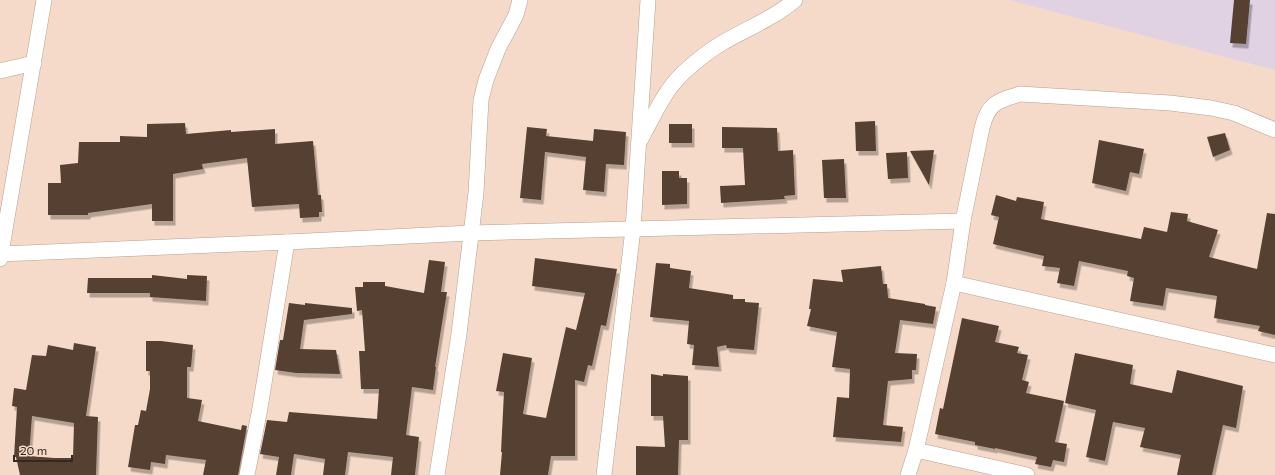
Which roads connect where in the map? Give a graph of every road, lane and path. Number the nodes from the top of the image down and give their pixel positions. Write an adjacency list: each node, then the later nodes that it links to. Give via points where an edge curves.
1 (44, 0): 5 (street)
2 (520, 0): 11 (street, via 516,15 498,49 481,100)
3 (648, 0): 8 (street)
4 (795, 0): 8 (street, via 785,9 721,44 674,83)
5 (34, 63): 6 (street); 13 (street)
6 (0, 71)
7 (1275, 130): 9 (street, via 1234,113 1211,108 1020,94 998,101 985,117)
8 (639, 144): 10 (street)
9 (963, 221): 10 (street); 14 (street)
10 (632, 229): 11 (street); 19 (street)
11 (471, 233): 12 (street); 18 (street)
12 (287, 242): 13 (street); 17 (street)
13 (0, 256)
14 (954, 283): 15 (street); 16 (street)
15 (1275, 354)
16 (916, 450): 20 (street); 21 (street)
17 (247, 475)
18 (437, 475)
19 (604, 475)
20 (908, 475)
21 (1027, 475)

